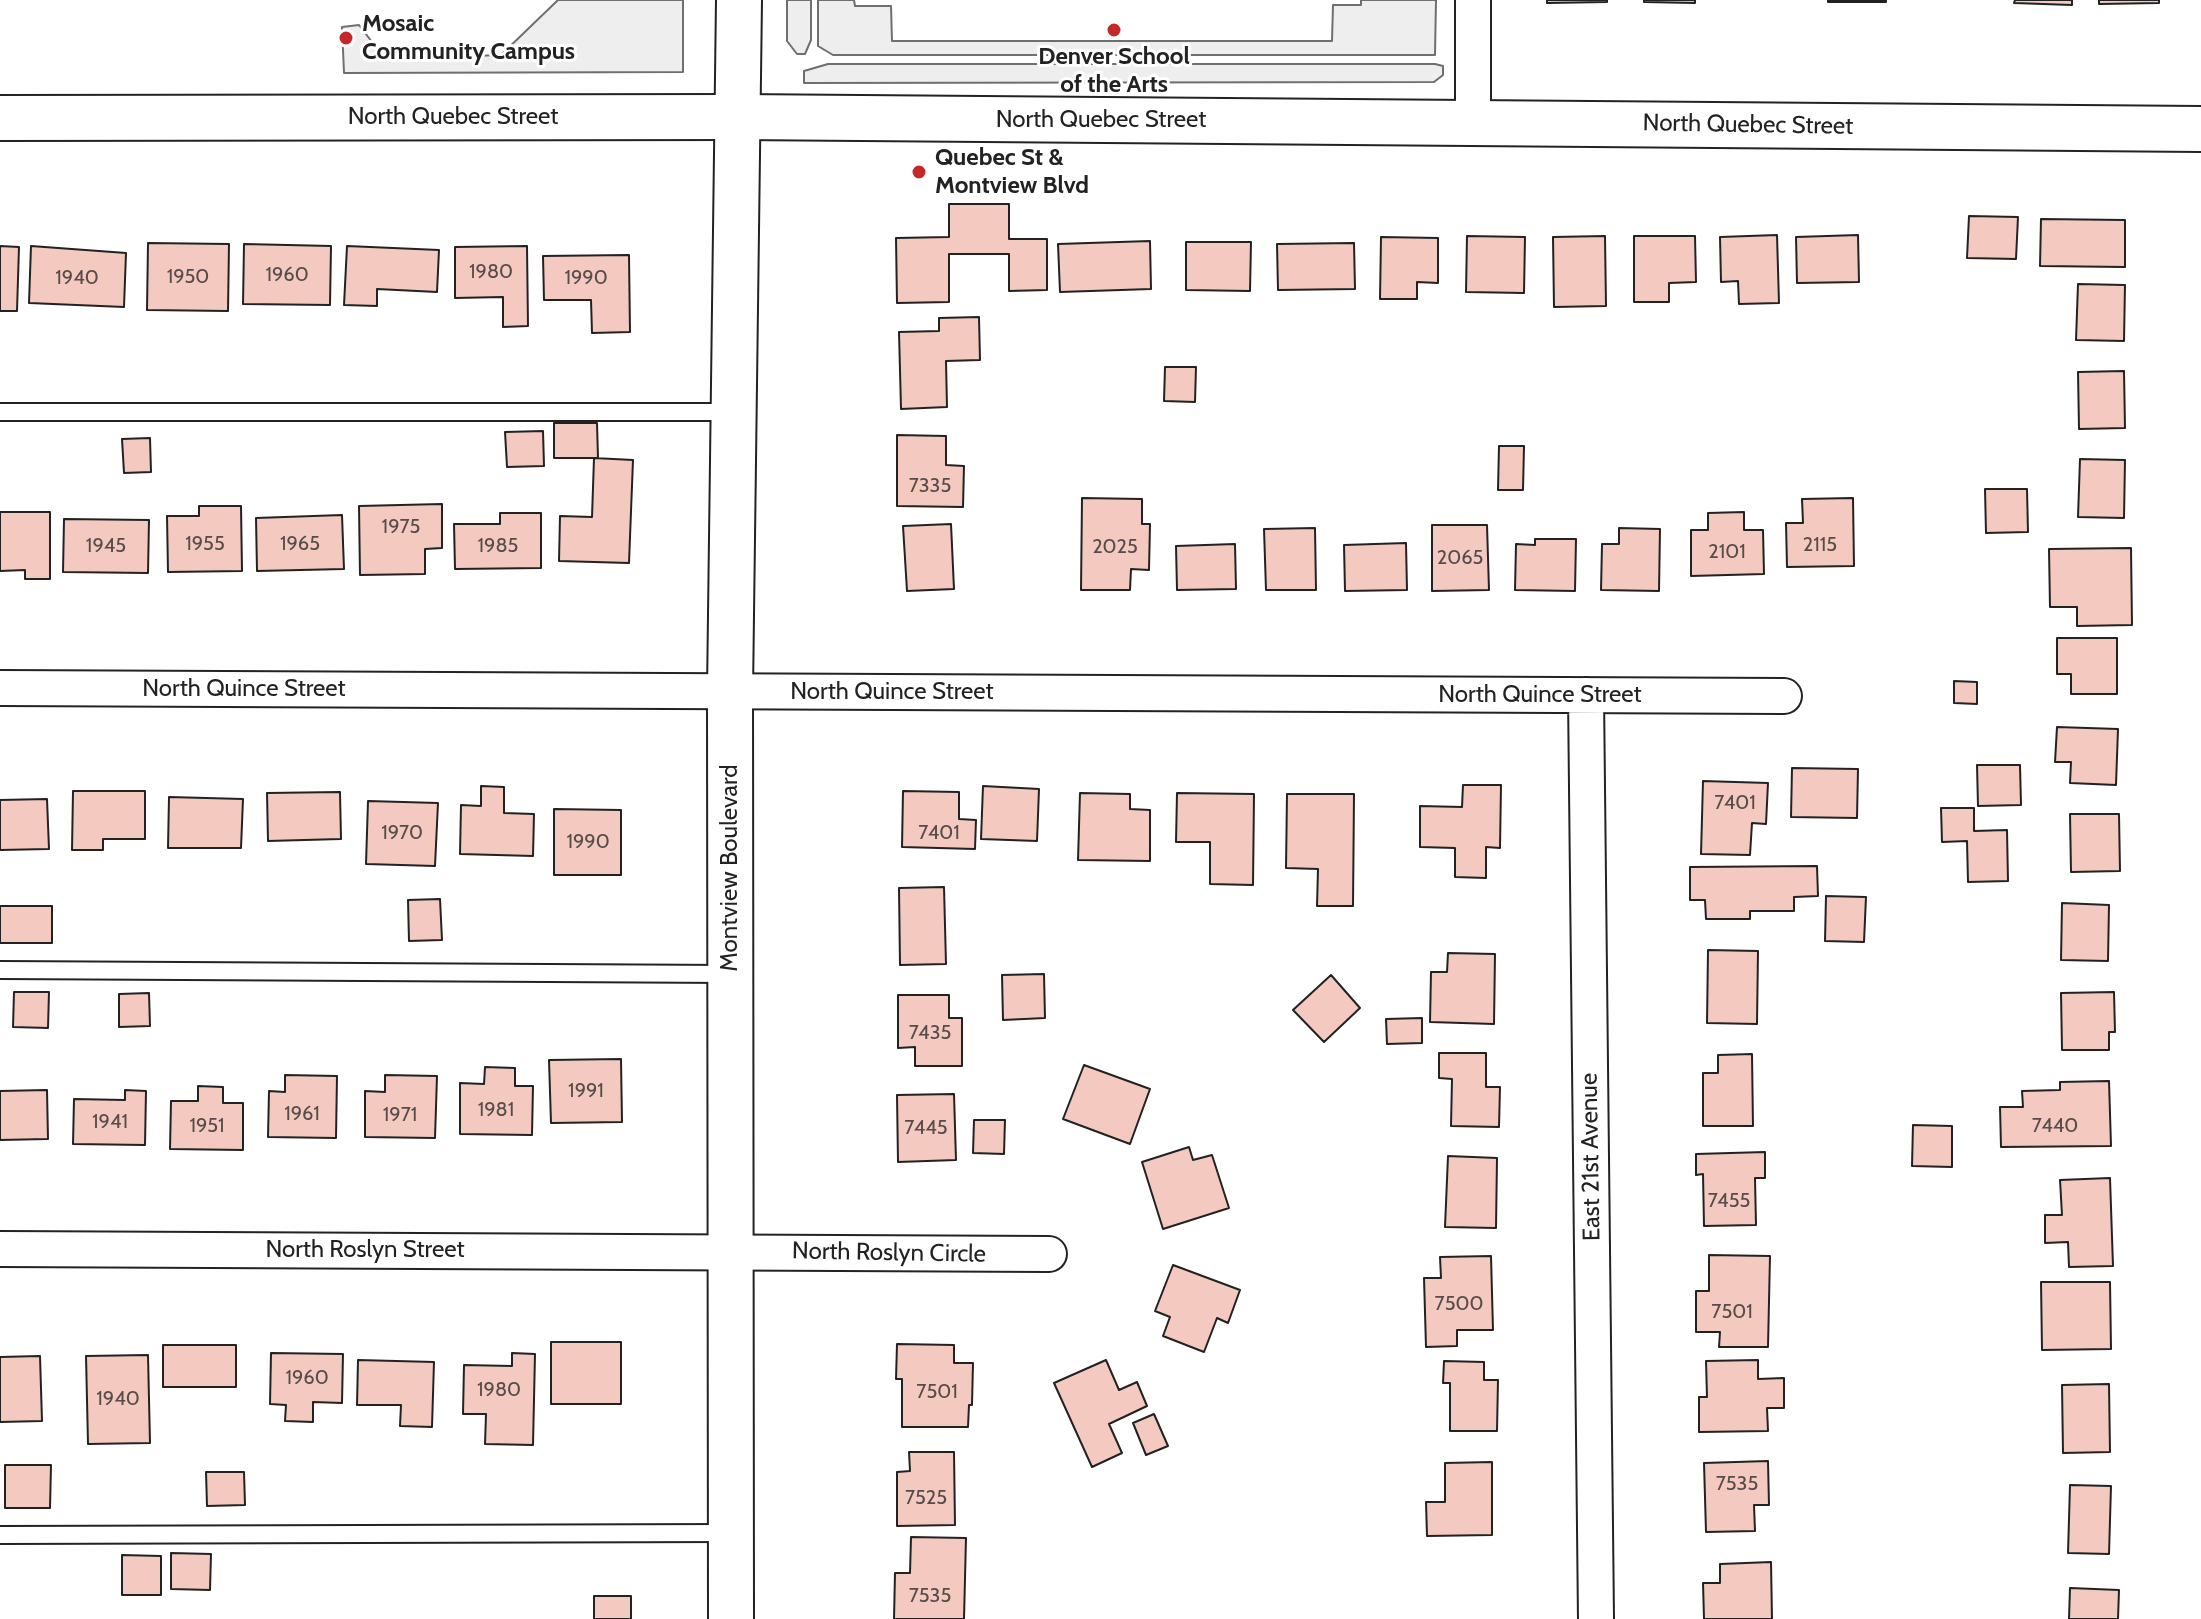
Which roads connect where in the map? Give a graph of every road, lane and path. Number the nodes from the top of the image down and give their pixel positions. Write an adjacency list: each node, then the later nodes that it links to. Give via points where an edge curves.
1 (739, 0): 3 (main road, Montview Boulevard)
2 (1473, 0): 5 (street)
3 (739, 117): 4 (main road, North Quebec Street); 5 (main road, North Quebec Street); 8 (main road, Montview Boulevard)
4 (0, 118)
5 (1473, 122): 6 (main road, North Quebec Street)
6 (2201, 129)
7 (0, 412): 8 (lane)
8 (735, 412): 10 (main road, Montview Boulevard)
9 (0, 688): 10 (street, North Quince Street)
10 (730, 691): 11 (street, North Quince Street); 14 (main road, Montview Boulevard)
11 (1586, 695): 12 (street, North Quince Street); 21 (street, East 21st Avenue)
12 (1784, 696)
13 (0, 970): 14 (lane)
14 (730, 974): 16 (main road, Montview Boulevard)
15 (0, 1249): 16 (street, North Roslyn Street)
16 (730, 1251): 17 (street, North Roslyn Circle); 18 (main road, Montview Boulevard)
17 (1049, 1254)
18 (730, 1533): 19 (lane); 20 (main road, Montview Boulevard)
19 (0, 1535)
20 (731, 1619)
21 (1596, 1619)

